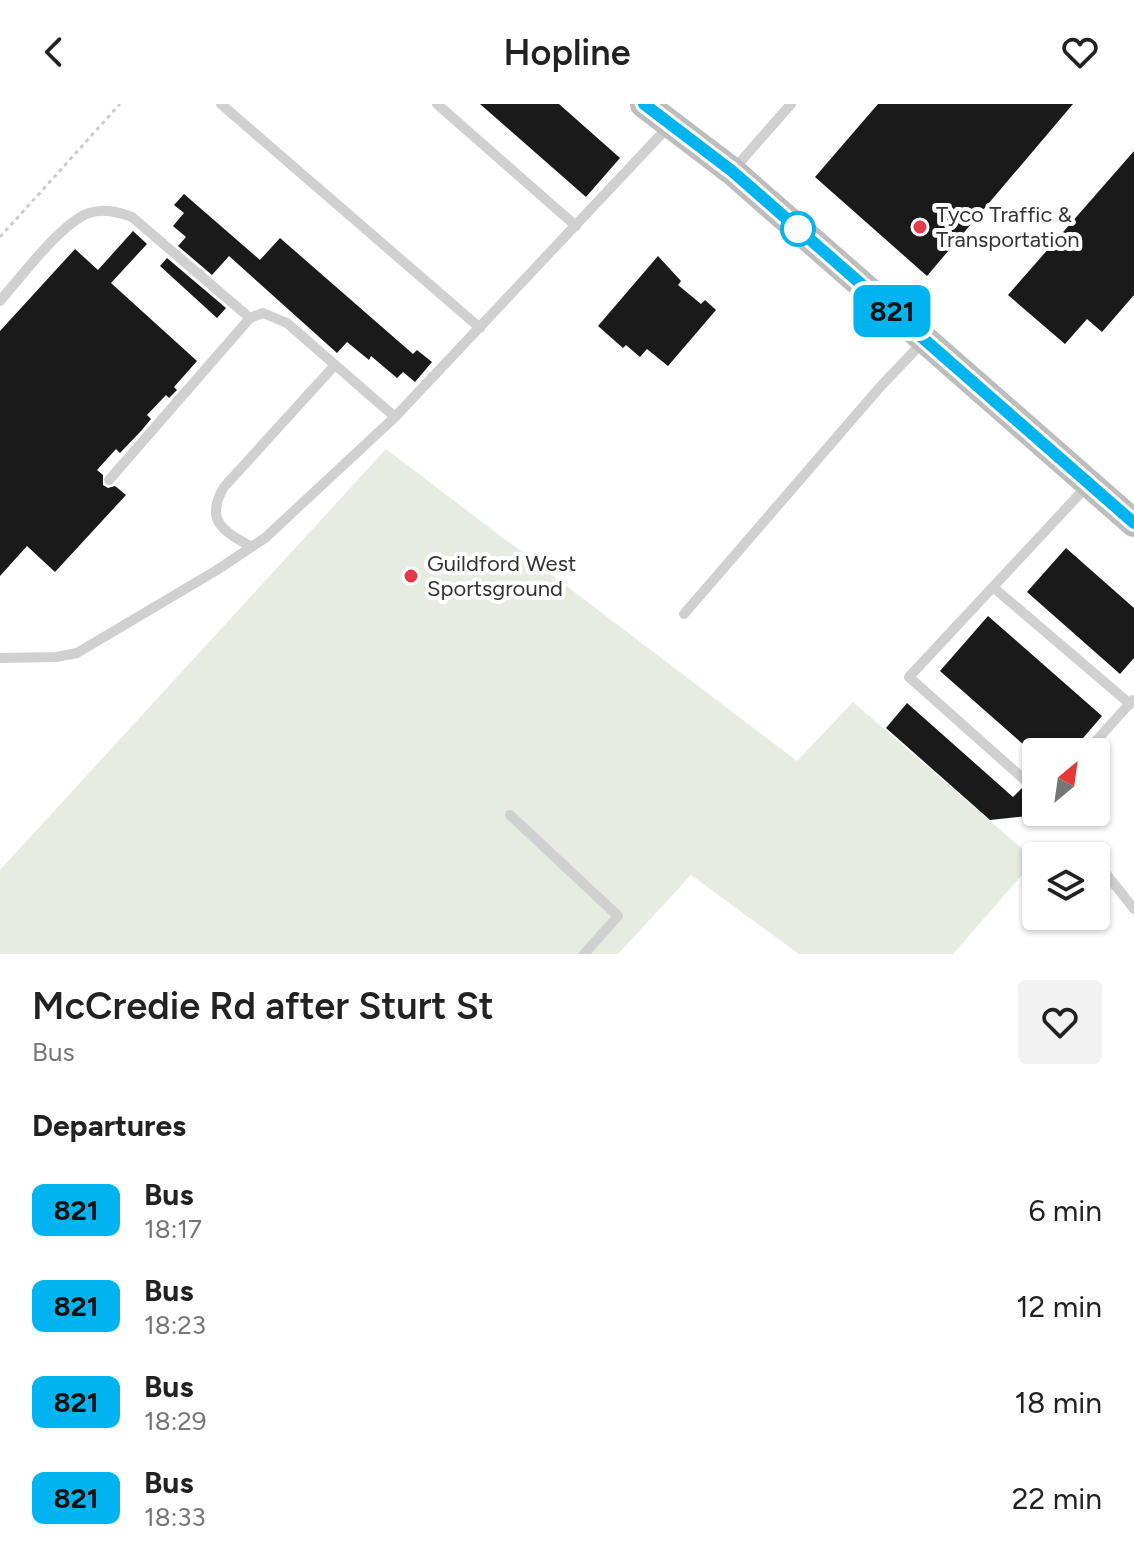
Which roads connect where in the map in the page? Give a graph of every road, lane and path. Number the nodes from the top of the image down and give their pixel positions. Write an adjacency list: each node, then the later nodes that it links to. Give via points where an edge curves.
1 (120, 104): 9 (path)
2 (221, 104): 12 (lane)
3 (437, 104): 8 (lane)
4 (644, 104): 6 (street)
5 (791, 104): 7 (lane)
6 (670, 124): 7 (street); 8 (lane)
7 (732, 171): 13 (street)
8 (576, 226): 12 (lane)
9 (0, 237)
10 (0, 301): 11 (lane, via 72,222 111,210 132,217)
11 (250, 318): 14 (lane, via 263,313 287,323); 16 (lane)
12 (480, 328): 15 (lane)
13 (925, 340): 17 (street); 21 (lane)
14 (335, 365): 15 (lane); 19 (lane, via 215,503 216,518 228,534)
15 (395, 417): 19 (lane)
16 (109, 480)
17 (1089, 484): 18 (street); 20 (lane)
18 (1134, 523)
19 (252, 547): 22 (lane, via 77,653)
20 (993, 587): 23 (lane); 25 (lane, via 909,677)
21 (684, 614)
22 (0, 658)
23 (1132, 702): 24 (lane)
24 (1099, 738)
25 (1022, 778)
26 (510, 815): 29 (lane, via 618,916)
27 (1110, 879): 28 (lane)
28 (1134, 909)
29 (584, 954)

